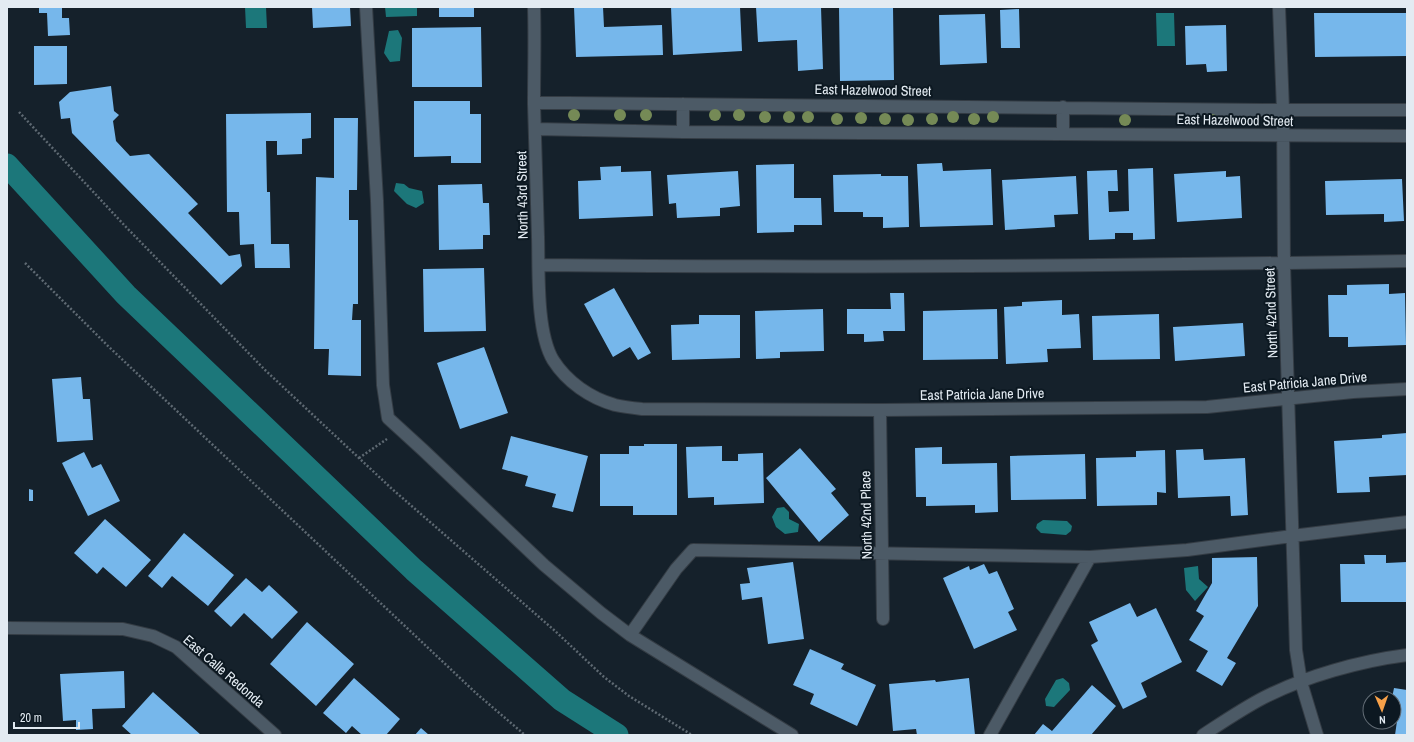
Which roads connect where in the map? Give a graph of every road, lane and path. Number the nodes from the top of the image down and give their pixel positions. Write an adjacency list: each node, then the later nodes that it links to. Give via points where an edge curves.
1 (366, 7): 23 (street, via 383,385 388,418)
2 (534, 7): 4 (street, North 43rd Street)
3 (1279, 7): 7 (street, North 42nd Street)
4 (534, 103): 5 (street, East Hazelwood Street); 10 (street, North 43rd Street)
5 (683, 104): 6 (street, East Hazelwood Street); 11 (street)
6 (1063, 107): 7 (street, East Hazelwood Street); 12 (street)
7 (1283, 110): 8 (street, East Hazelwood Street); 13 (street, North 42nd Street)
8 (1407, 110)
9 (19, 112): 24 (path, via 126,227 249,352)
10 (535, 129): 11 (street, East Hazelwood Street); 18 (street, North 43rd Street)
11 (683, 132): 12 (street, East Hazelwood Street)
12 (1063, 133): 13 (street, East Hazelwood Street)
13 (1283, 135): 14 (street, East Hazelwood Street); 17 (street, North 42nd Street)
14 (1407, 136)
15 (1407, 261): 17 (street)
16 (26, 263): 35 (path, via 120,358 472,689)
17 (1284, 264): 18 (street); 21 (street, North 42nd Street)
18 (538, 265): 19 (street, North 43rd Street, via 542,327 553,360)
19 (566, 376): 22 (street, East Patricia Jane Drive, via 588,394 616,405 642,409)
20 (1407, 389): 21 (street, East Patricia Jane Drive)
21 (1289, 398): 22 (street, East Patricia Jane Drive, via 1208,407); 26 (street, North 42nd Street)
22 (880, 410): 27 (street, North 42nd Place)
23 (400, 429): 24 (path); 31 (street, via 544,565)
24 (359, 458): 36 (path, via 604,677 629,696)
25 (1407, 522): 26 (street)
26 (1292, 536): 28 (street, via 1187,550); 33 (street, North 42nd Street, via 1296,650)
27 (882, 554): 28 (street); 29 (street, North 42nd Place); 31 (street, via 693,550 676,569)
28 (1090, 557): 38 (street)
29 (883, 619)
30 (7, 628): 34 (street, East Calle Redonda, via 123,629 153,636 176,648)
31 (630, 634): 37 (street)
32 (1407, 654): 33 (street, via 1348,667)
33 (1301, 682): 39 (street, via 1237,712); 40 (street, North 42nd Street)
34 (275, 735)
35 (525, 735)
36 (692, 735)
37 (792, 735)
38 (990, 735)
39 (1203, 735)
40 (1317, 735)

